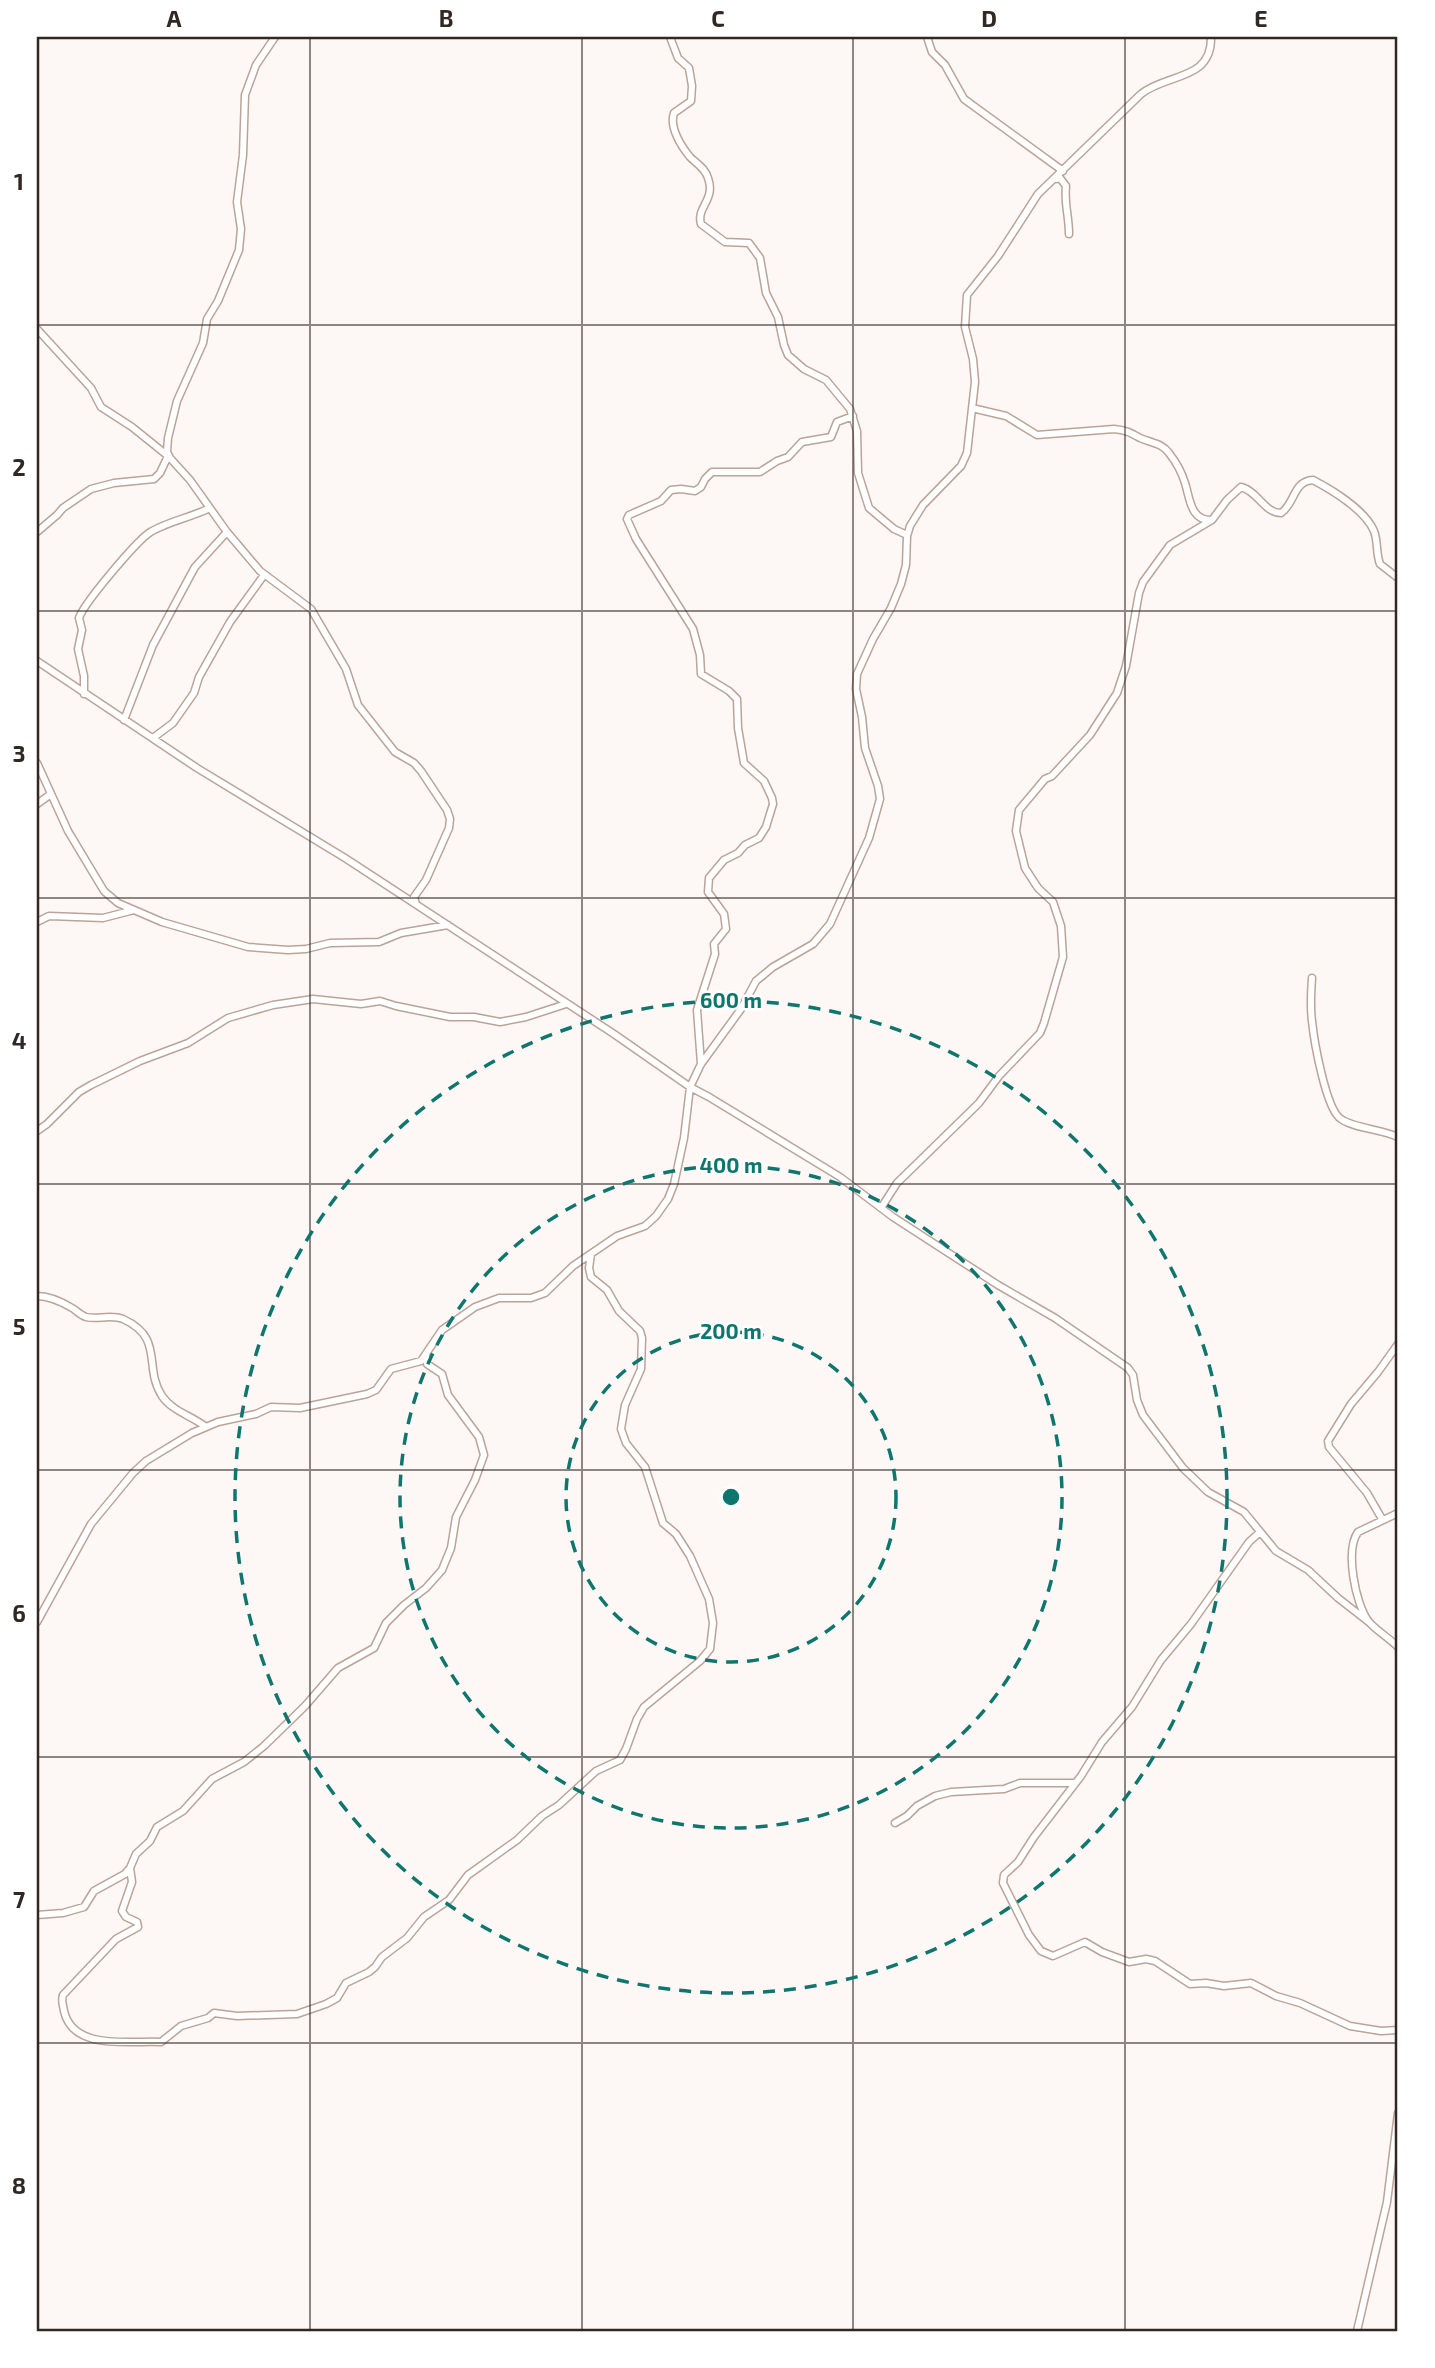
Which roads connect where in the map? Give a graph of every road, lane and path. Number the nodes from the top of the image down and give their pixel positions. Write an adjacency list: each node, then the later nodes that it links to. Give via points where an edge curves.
1 (275, 37): 11 (street, via 246,89 237,202 240,246 177,401)
2 (670, 37): 10 (street, via 677,56 689,68 692,91 691,101 674,113 672,123 709,182 701,224 724,242 746,242 754,249 788,355 831,384)
3 (927, 37): 5 (street, via 965,100)
4 (1211, 37): 5 (street, via 1209,55 1201,65 1146,89)
5 (1063, 171): 6 (street)
6 (1056, 178): 7 (street, via 1066,186); 9 (street, via 1038,194 999,256 967,295 965,327 975,373)
7 (1069, 234)
8 (37, 329): 11 (street, via 91,388 102,407)
9 (972, 408): 13 (street, via 1006,416 1037,435 1114,429 1153,441 1170,454 1192,508); 16 (street, via 964,460 923,505)
10 (853, 416): 16 (street, via 858,473 869,508); 32 (street, via 837,422 832,436 802,442 788,457 764,470 712,472 695,491 671,490 661,501 627,519 693,629 701,674 737,699 744,763 764,781 772,798 762,834 716,867 707,884 724,914 726,929 714,944 697,1010)
11 (168, 456): 12 (street); 14 (street, via 154,479 91,489)
12 (210, 508): 15 (street); 20 (street, via 150,532 84,607 78,649)
13 (1212, 520): 18 (street, via 1241,487 1271,511 1281,513 1300,486 1313,480 1349,502 1367,522 1374,531 1380,564); 36 (street, via 1170,545 1143,582 1117,693 1090,735 1045,779 1018,814 1016,831 1026,868 1053,902 1061,926 1063,957 1044,1023 979,1103 897,1182)
14 (37, 532)
15 (227, 532): 17 (street); 21 (street, via 188,578 153,645)
16 (907, 535): 32 (street, via 901,584 856,681 865,748 880,795 869,838 820,938 757,981)
17 (264, 575): 22 (street, via 235,613 194,693 173,723); 26 (street, via 311,609 346,669 358,705 395,752 418,767 449,815 449,828 430,873 414,897)
18 (1398, 578)
19 (37, 661): 20 (street)
20 (84, 694): 21 (street)
21 (124, 720): 22 (street)
22 (153, 738): 26 (street)
23 (37, 763): 24 (street)
24 (51, 794): 25 (street); 27 (street, via 104,891)
25 (37, 804)
26 (416, 905): 29 (street)
27 (134, 911): 28 (street, via 103,918 49,916); 29 (street, via 258,949 379,942)
28 (37, 922)
29 (448, 925): 31 (street)
30 (1312, 978): 35 (street, via 1311,1018 1336,1116)
31 (567, 1003): 33 (street); 34 (street, via 500,1022 450,1017 380,1001 360,1004 313,999 273,1005 229,1018 186,1044 91,1085)
32 (701, 1064): 33 (street)
33 (690, 1087): 36 (street, via 840,1177); 37 (street, via 679,1164 668,1199 648,1224 622,1233)
34 (37, 1131)
35 (1398, 1137)
36 (881, 1208): 44 (street, via 1128,1368 1143,1415 1182,1467 1208,1492 1244,1512)
37 (591, 1254): 40 (street, via 538,1296 499,1298 475,1307 442,1330); 50 (street, via 591,1277 640,1331 641,1369 625,1405 621,1429 645,1467 663,1523 690,1556 709,1599 713,1623 709,1651 644,1707 620,1760 596,1771 517,1840 472,1871 449,1900 326,2004 286,2015 214,2013 181,2026 161,2042 116,2043 78,2030 65,2018 63,1995 116,1939 138,1927 122,1911 132,1882)
38 (37, 1296): 41 (street, via 53,1299 83,1316 114,1316 135,1327 150,1345 153,1378 163,1397)
39 (1398, 1344): 43 (street, via 1328,1441)
40 (426, 1355): 41 (street, via 418,1363 391,1369 376,1390 367,1394 300,1408 271,1407); 50 (street, via 427,1364 442,1374 448,1395 479,1437 483,1450 456,1517 442,1570 386,1623 373,1648 338,1668 264,1746 212,1779 185,1809 161,1824)
41 (206, 1427): 45 (street, via 133,1473 91,1524)
42 (1398, 1513): 43 (street)
43 (1382, 1519): 46 (street, via 1358,1532 1351,1547 1358,1595)
44 (1260, 1532): 46 (street, via 1276,1551 1308,1570); 48 (street, via 1161,1660)
45 (37, 1622)
46 (1370, 1623): 47 (street)
47 (1398, 1647)
48 (1075, 1783): 49 (street, via 1020,1783 1004,1789 943,1794); 52 (street, via 1003,1879 1038,1949 1054,1955 1085,1942 1129,1962 1153,1960 1189,1984 1251,1983 1350,2026)
49 (895, 1823)
50 (130, 1868): 51 (street, via 94,1891 84,1907)
51 (37, 1915)
52 (1398, 2031)
53 (1398, 2113): 55 (street)
54 (1398, 2180): 55 (street)
55 (1390, 2183): 56 (street)
56 (1357, 2331)

